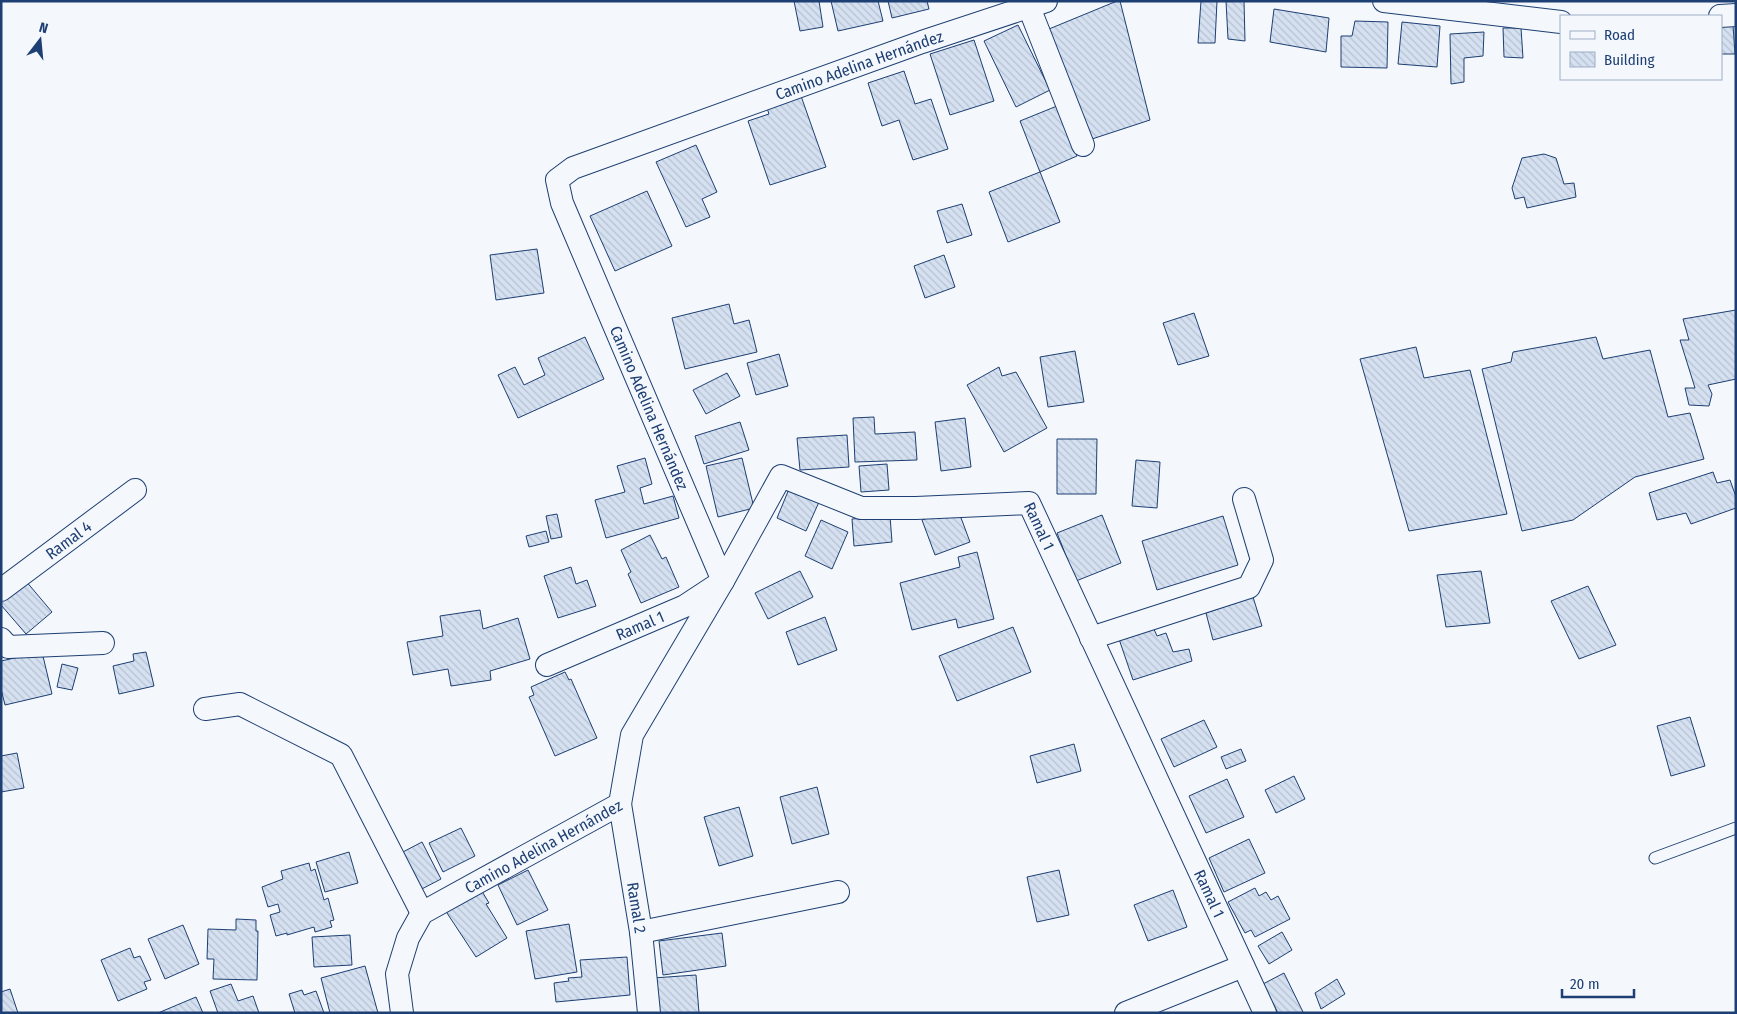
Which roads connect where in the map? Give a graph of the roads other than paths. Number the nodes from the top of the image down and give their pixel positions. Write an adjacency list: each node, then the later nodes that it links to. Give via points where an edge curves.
1 (1384, 1): 5 (street)
2 (1037, 4): 6 (street); 9 (street, Camino Adelina Hernández, via 913,45 573,168 557,180 562,203)
3 (1722, 16): 4 (street)
4 (1736, 16)
5 (1560, 22)
6 (1083, 145)
7 (135, 490): 10 (street, Ramal 4)
8 (1244, 499): 12 (street, via 1262,560 1249,587)
9 (723, 582): 12 (street, Ramal 1, via 781,476 861,508 1029,503); 14 (street, Ramal 1, via 685,606); 16 (street, Camino Adelina Hernández, via 632,735)
10 (1, 590)
11 (1, 638): 13 (street, via 8,647)
12 (1091, 638): 22 (street, Ramal 1)
13 (103, 643)
14 (547, 665)
15 (205, 710): 20 (street, via 240,704 341,755)
16 (620, 804): 20 (street, Camino Adelina Hernández); 21 (street, Ramal 2)
17 (1736, 828): 18 (lane)
18 (1655, 858)
19 (838, 892): 21 (street)
20 (422, 913): 23 (street, via 408,938 397,974)
21 (641, 932): 24 (street, Ramal 2)
22 (1244, 966): 25 (street); 26 (street, Ramal 1)
23 (402, 1013)
24 (650, 1013)
25 (1126, 1013)
26 (1265, 1013)

